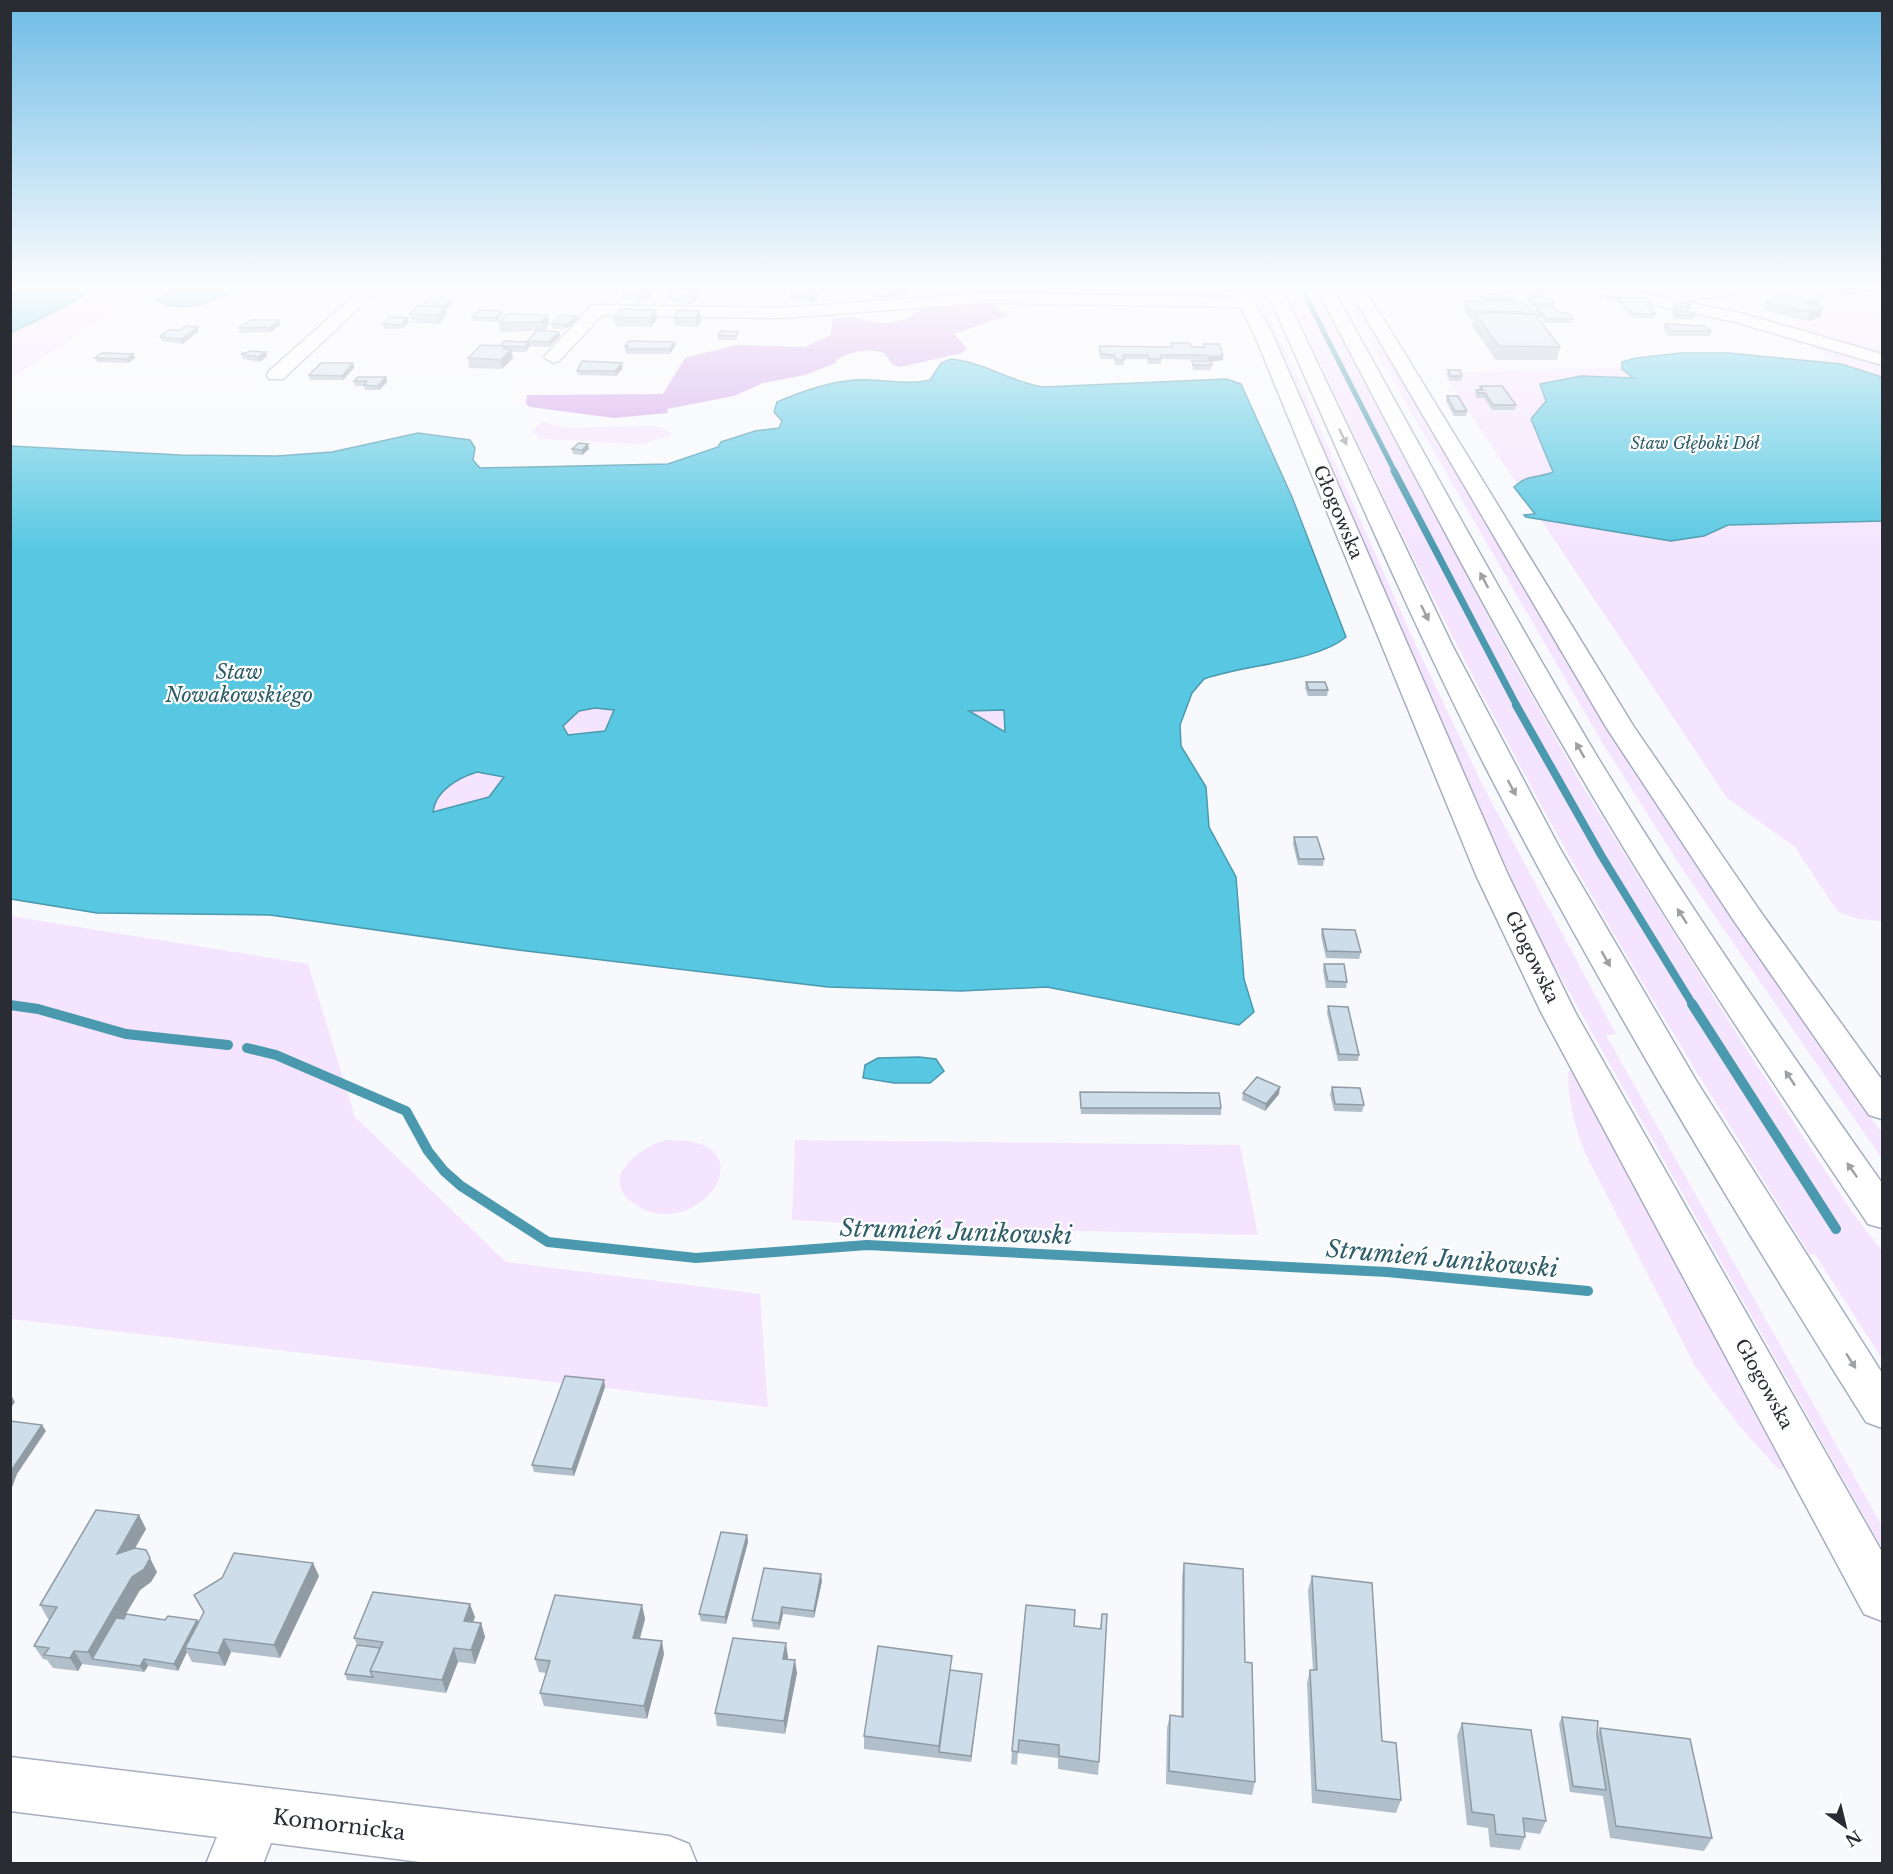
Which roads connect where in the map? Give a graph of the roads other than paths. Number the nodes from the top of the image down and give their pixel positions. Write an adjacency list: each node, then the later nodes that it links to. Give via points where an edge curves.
1 (1281, 376): 8 (street, Głogowska, via 1492,875 1558,1012)
2 (1315, 376): 7 (street, Głogowska, one-way to 7, via 1459,685 1550,858 1643,1024 1743,1190)
3 (1373, 376): 6 (street, one-way to 3, via 1701,944 1586,760)
4 (1410, 376): 5 (street, via 1620,727 1750,921)
5 (1882, 1106)
6 (1882, 1213)
7 (1882, 1409)
8 (1882, 1598)
9 (10, 1784): 10 (street, Komornicka)
10 (244, 1840): 11 (street, Komornicka)
11 (669, 1863)

